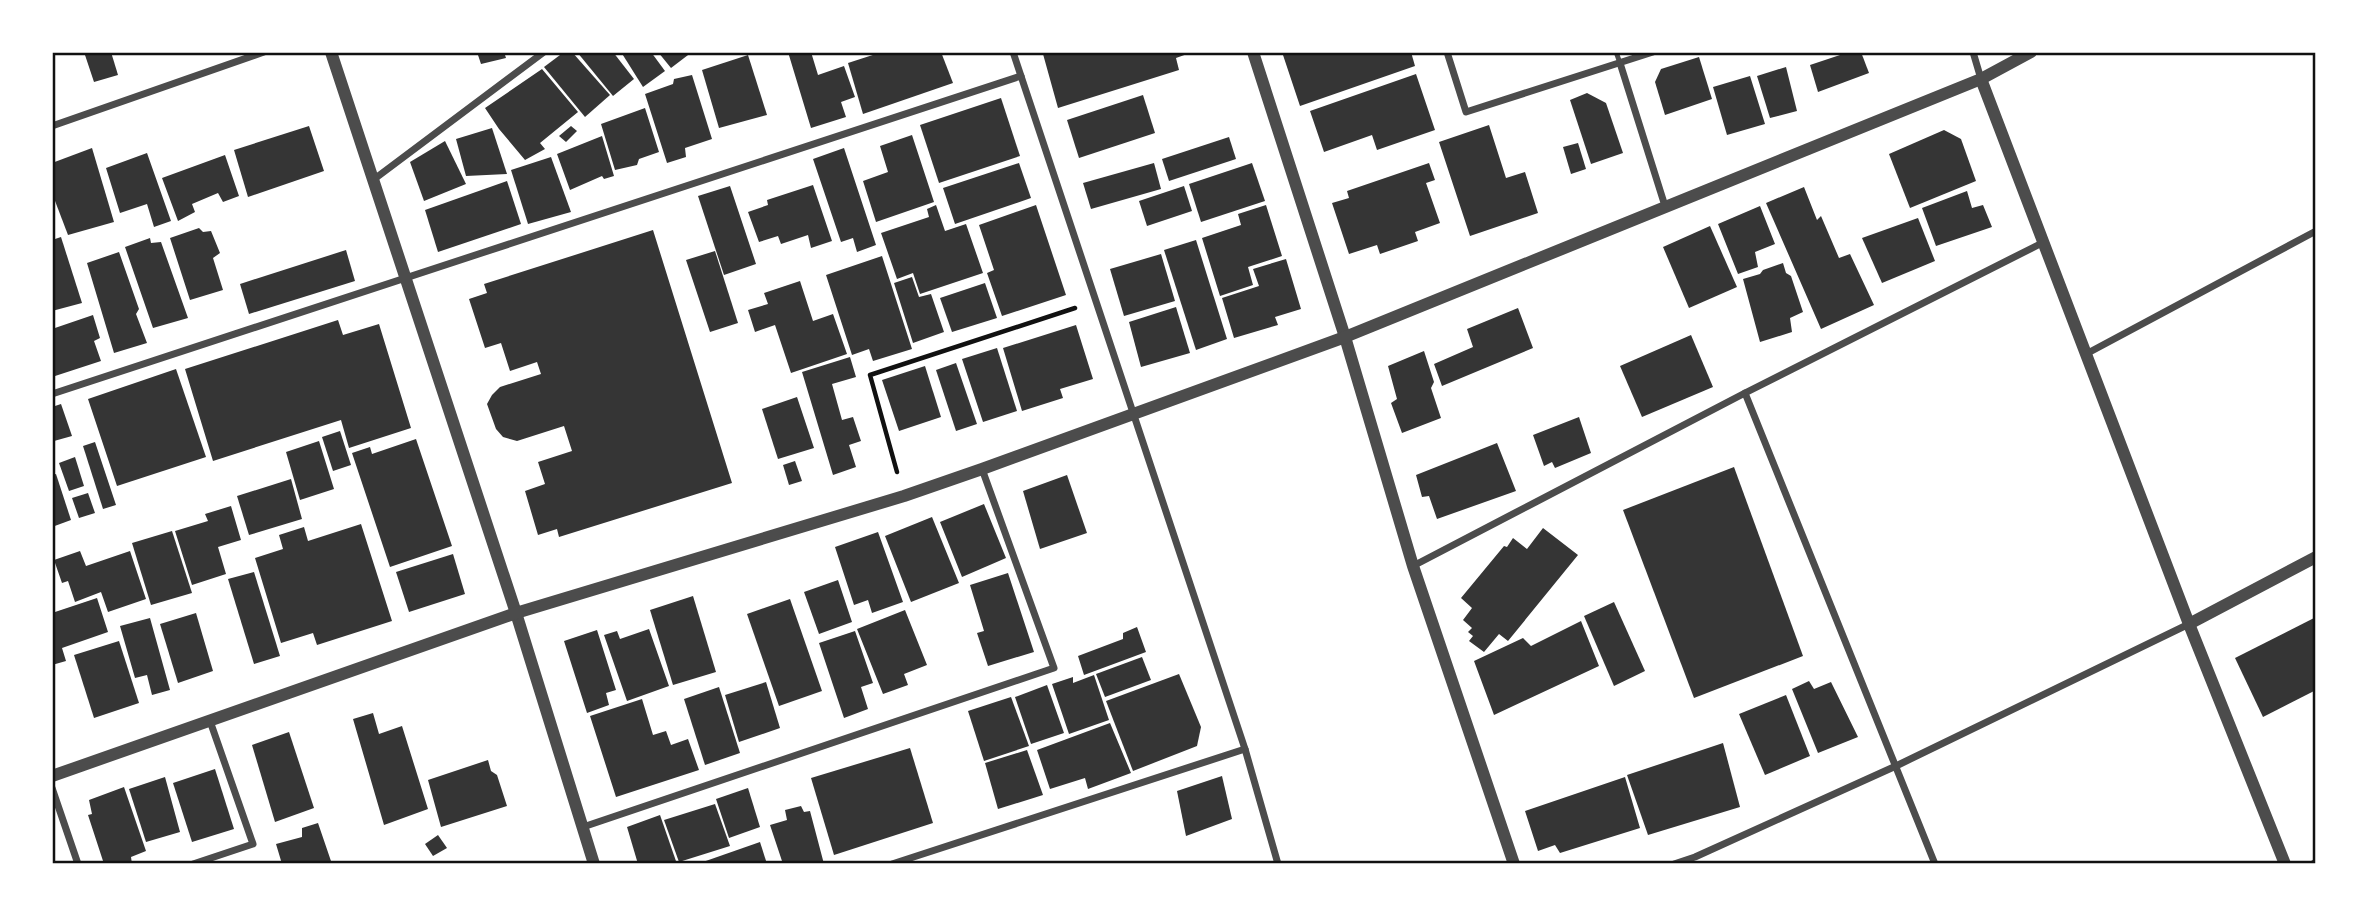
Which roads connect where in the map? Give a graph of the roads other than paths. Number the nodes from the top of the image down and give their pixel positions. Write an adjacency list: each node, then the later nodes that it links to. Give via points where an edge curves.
1 (264, 52): 14 (street)
2 (331, 52): 15 (street)
3 (544, 52): 15 (street)
4 (1013, 52): 12 (street)
5 (1253, 52): 20 (street)
6 (1447, 52): 11 (street, via 1466,112)
7 (1616, 52): 11 (lane)
8 (1653, 52): 11 (street)
9 (1973, 52): 13 (street)
10 (2031, 52): 13 (street)
11 (1620, 63): 16 (street)
12 (1021, 76): 19 (street); 24 (street)
13 (1981, 79): 16 (street); 18 (street)
14 (52, 126)
15 (373, 180): 19 (street)
16 (1665, 206): 20 (street)
17 (2315, 231): 21 (street)
18 (2044, 242): 21 (street); 22 (street)
19 (406, 280): 23 (street); 28 (street)
20 (1345, 337): 24 (street); 27 (street)
21 (2086, 355): 29 (street)
22 (1745, 393): 27 (street); 32 (street)
23 (52, 394)
24 (1134, 413): 25 (street); 31 (street)
25 (982, 469): 28 (street); 35 (street, via 1054,668)
26 (2315, 557): 29 (street)
27 (1413, 566): 41 (street)
28 (516, 613): 30 (street); 35 (street)
29 (2189, 624): 32 (street); 44 (street)
30 (210, 721): 33 (street); 37 (street, via 253,844)
31 (1245, 748): 39 (street); 40 (street)
32 (1896, 766): 42 (street); 43 (street)
33 (52, 776)
34 (52, 788): 36 (street)
35 (583, 827): 38 (street)
36 (78, 863)
37 (193, 863)
38 (594, 863)
39 (892, 863)
40 (1279, 863)
41 (1514, 863)
42 (1674, 863)
43 (1935, 863)
44 (2285, 863)

